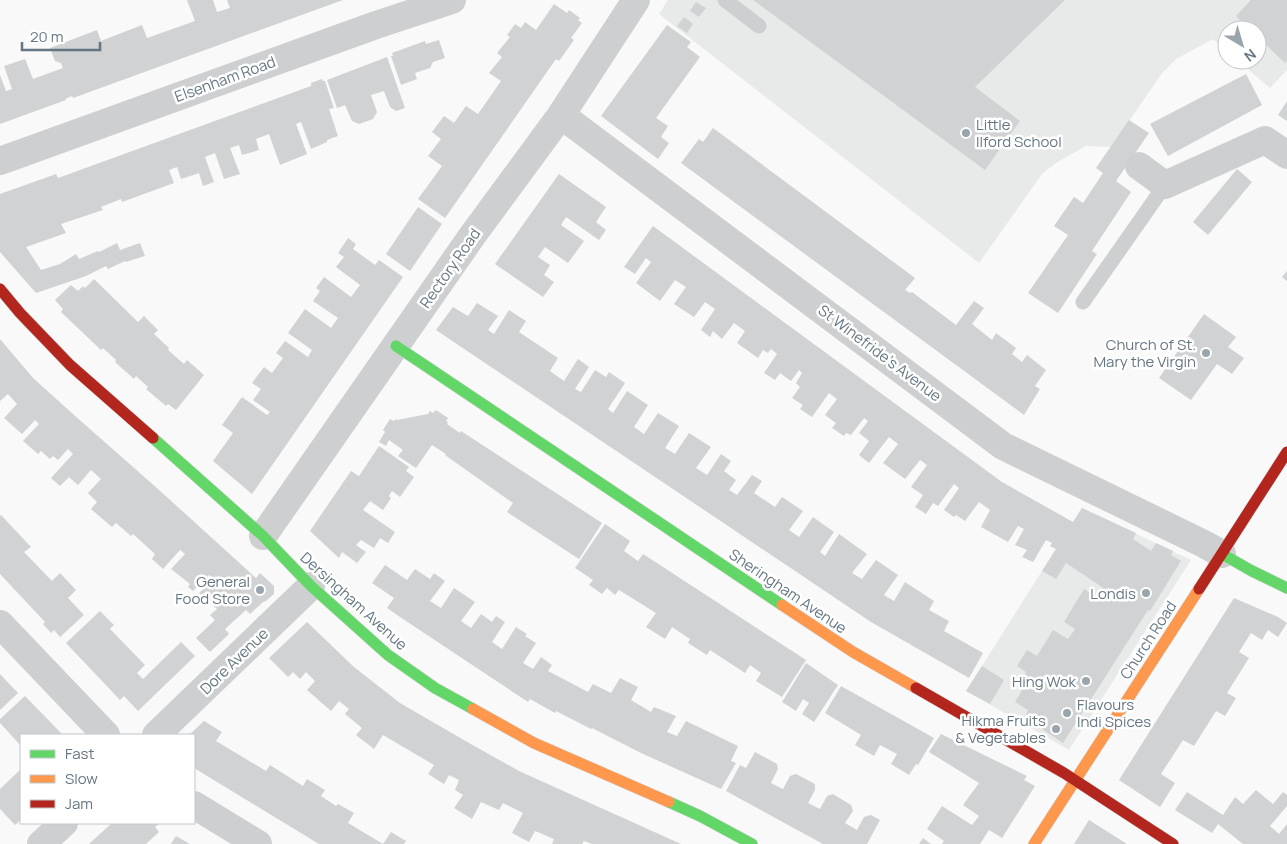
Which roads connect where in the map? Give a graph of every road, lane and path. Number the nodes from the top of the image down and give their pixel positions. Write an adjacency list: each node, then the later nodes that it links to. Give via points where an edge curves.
1 (452, 0): 7 (street, Elsenham Road)
2 (636, 0): 5 (street, Rectory Road)
3 (724, 0): 4 (lane)
4 (759, 26)
5 (561, 115): 12 (street, Rectory Road); 15 (street, St Winefride's Avenue, via 1003,446)
6 (1287, 155): 9 (street, via 1265,140)
7 (0, 161)
8 (1139, 166): 9 (street)
9 (1166, 186): 11 (lane)
10 (0, 289): 14 (street, Dersingham Avenue, via 70,365)
11 (1083, 302)
12 (396, 346): 14 (street, Rectory Road); 21 (street, Sheringham Avenue, via 853,652)
13 (1287, 452): 15 (street, Church Road)
14 (263, 536): 16 (street, Dersingham Avenue)
15 (1222, 554): 17 (street); 21 (street, Church Road)
16 (312, 586): 20 (street, Dore Avenue); 26 (street, Dersingham Avenue, via 388,654 435,688 534,743 700,816)
17 (1287, 588)
18 (0, 624): 19 (street)
19 (105, 734)
20 (157, 734)
21 (1076, 780): 27 (street, Church Road); 28 (street, Sheringham Avenue)
22 (195, 806): 25 (street)
23 (63, 824): 24 (street)
24 (41, 844)
25 (258, 844)
26 (752, 844)
27 (1034, 844)
28 (1173, 844)

